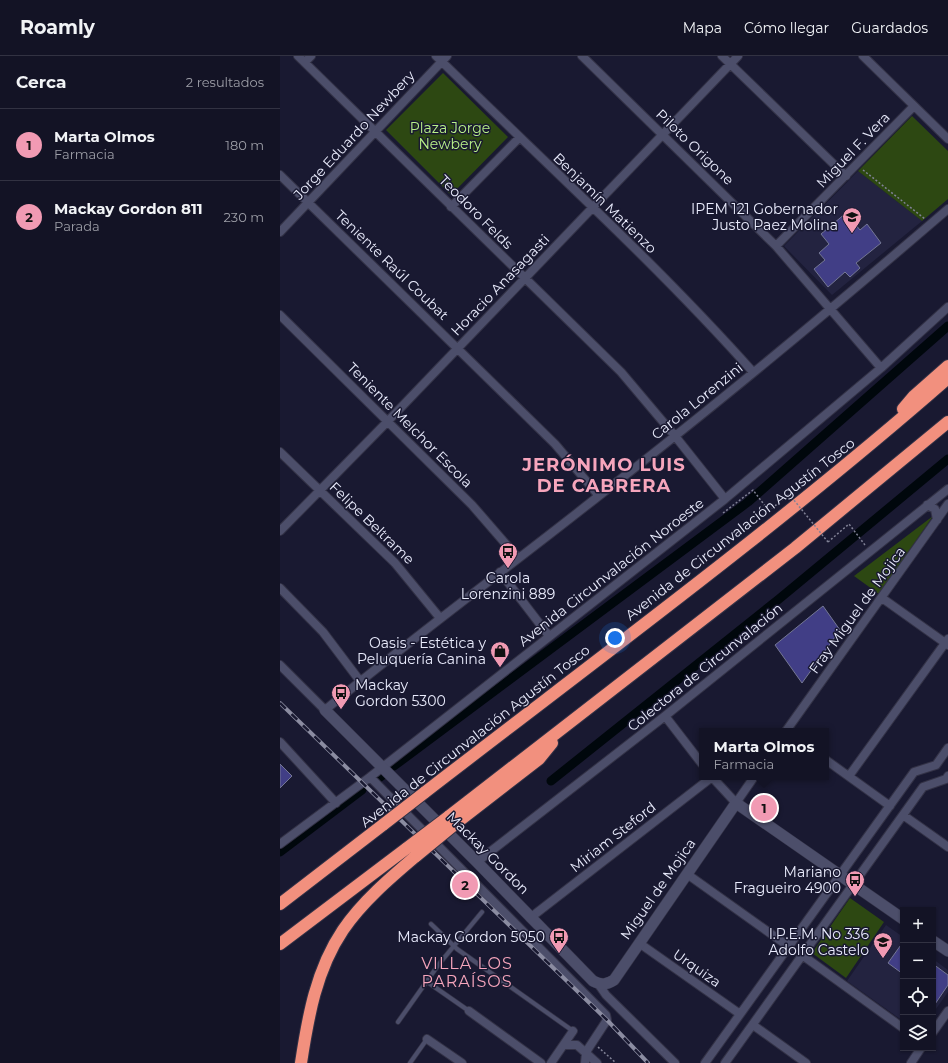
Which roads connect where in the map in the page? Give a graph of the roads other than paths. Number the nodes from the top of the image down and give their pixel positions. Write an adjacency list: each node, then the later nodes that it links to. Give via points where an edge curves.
1 (298, 56): 8 (street, Teodoro Felds)
2 (311, 56): 8 (street)
3 (582, 56): 12 (street, Piloto Origone)
4 (722, 56): 9 (street)
5 (738, 56): 9 (street, Horacio Anasagasti)
6 (863, 56): 10 (street)
7 (441, 58): 11 (street, Jorge Eduardo Newbery); 13 (street, Benjamín Matienzo)
8 (305, 62): 11 (street, Teodoro Felds)
9 (730, 64): 12 (street, Horacio Anasagasti); 16 (street)
10 (914, 106): 14 (street); 16 (street, Miguel F. Vera)
11 (376, 131): 17 (street, Jorge Eduardo Newbery); 18 (street, Teodoro Felds)
12 (663, 134): 19 (street, Horacio Anasagasti); 22 (street, Piloto Origone)
13 (519, 138): 18 (street); 19 (street, Benjamín Matienzo)
14 (948, 139)
15 (280, 175): 17 (street, Teniente Raúl Coubat)
16 (846, 176): 22 (street, Miguel F. Vera)
17 (309, 202): 21 (street, Jorge Eduardo Newbery); 27 (street, Teniente Raúl Coubat)
18 (452, 207): 23 (street, Teodoro Felds)
19 (592, 207): 23 (street, Horacio Anasagasti); 30 (street, Benjamín Matienzo)
20 (948, 209): 25 (street, Carola Lorenzini)
21 (280, 232)
22 (776, 246): 25 (street, Piloto Origone)
23 (524, 279): 27 (street, Horacio Anasagasti); 36 (street, Teodoro Felds, via 612,363)
24 (948, 307): 29 (street, Avenida Circunvalación Noroeste)
25 (831, 310): 29 (street, Piloto Origone); 30 (street, Carola Lorenzini)
26 (280, 315): 32 (street, Teniente Melchor Escola)
27 (458, 348): 32 (street, Horacio Anasagasti); 41 (street, Teniente Raúl Coubat, via 555,444)
28 (948, 366): 37 (highway, via 914,396)
29 (881, 368): 42 (street, Avenida Circunvalación Noroeste)
30 (753, 372): 36 (street, Carola Lorenzini)
31 (948, 378): 37 (highway, Avenida de Circunvalación Agustín Tosco)
32 (388, 421): 40 (street, Horacio Anasagasti); 47 (street, Teniente Melchor Escola, via 482,515)
33 (948, 422): 35 (highway)
34 (948, 425): 35 (highway)
35 (937, 431): 76 (highway, bridge, via 795,548 567,725)
36 (675, 436): 41 (street, Carola Lorenzini); 42 (street, Teodoro Felds)
37 (877, 439): 81 (highway, Avenida de Circunvalación Agustín Tosco, bridge, via 699,583)
38 (280, 452): 40 (street, Felipe Beltrame)
39 (948, 489): 44 (street, Colectora de Circunvalación)
40 (320, 491): 46 (street, Horacio Anasagasti); 51 (street, Felipe Beltrame, via 396,562)
41 (599, 496): 47 (street, Carola Lorenzini)
42 (725, 499): 52 (street, Avenida Circunvalación Noroeste)
43 (948, 504): 45 (street, Fray Miguel de Mojica)
44 (927, 505): 45 (street, via 935,509); 57 (street, Colectora de Circunvalación)
45 (937, 520): 50 (street, Fray Miguel de Mojica)
46 (280, 531)
47 (518, 558): 48 (street, Carola Lorenzini)
48 (500, 572): 51 (street, Carola Lorenzini); 52 (street)
49 (280, 588): 55 (street, via 323,632)
50 (882, 598): 53 (street); 58 (street, Fray Miguel de Mojica)
51 (440, 618): 55 (street, Carola Lorenzini)
52 (549, 636): 63 (street, Avenida Circunvalación Noroeste)
53 (947, 642): 64 (street)
54 (280, 665): 56 (street, Mackay Gordon)
55 (360, 681): 56 (street, Carola Lorenzini)
56 (325, 710): 63 (main road, Mackay Gordon)
57 (665, 716): 61 (street); 77 (street, Colectora de Circunvalación)
58 (788, 728)
59 (280, 742): 70 (street)
60 (948, 748): 72 (street, via 936,765 914,772)
61 (699, 760)
62 (829, 762): 64 (street)
63 (382, 768): 66 (street, Avenida Circunvalación Noroeste); 77 (main road, Mackay Gordon)
64 (849, 776): 72 (street)
65 (948, 776): 73 (street, via 922,787)
66 (370, 777): 70 (street, Avenida Circunvalación Noroeste); 95 (street)
67 (708, 780): 84 (street, Miriam Steford)
68 (715, 780): 71 (street)
69 (752, 780): 71 (street)
70 (336, 803): 74 (street, Avenida Circunvalación Noroeste)
71 (736, 803): 78 (main road, Miguel de Mojica); 79 (main road)
72 (890, 806): 79 (street)
73 (903, 814): 75 (street); 80 (street)
74 (280, 844)
75 (948, 847)
76 (411, 852): 88 (highway); 109 (highway, via 361,908 336,941 317,985)
77 (477, 862): 84 (main road, Mackay Gordon)
78 (686, 874): 86 (main road, Miguel de Mojica); 90 (street)
79 (839, 874): 80 (main road); 90 (street)
80 (853, 883): 83 (main road); 92 (street)
81 (283, 901)
82 (482, 912): 89 (lane)
83 (900, 917)
84 (530, 918): 94 (main road, Mackay Gordon)
85 (431, 924): 89 (lane)
86 (639, 942): 94 (main road, Miguel de Mojica, via 614,980); 98 (street, Urquiza)
87 (936, 943): 91 (main road)
88 (280, 944)
89 (453, 946): 93 (lane); 103 (lane)
90 (788, 946): 98 (street)
91 (948, 951)
92 (802, 955): 100 (street); 101 (street)
93 (426, 981): 96 (lane); 99 (lane)
94 (602, 989): 95 (street); 116 (street, Mackay Gordon)
95 (596, 1005): 107 (street, via 606,1015 607,1020)
96 (469, 1011): 112 (street)
97 (948, 1011): 102 (street)
98 (740, 1014): 117 (street)
99 (398, 1022)
100 (753, 1025): 118 (street); 119 (street)
101 (900, 1026)
102 (936, 1028)
103 (573, 1031): 105 (street)
104 (427, 1039): 110 (lane); 111 (street)
105 (564, 1045): 107 (street, via 574,1044); 113 (street)
106 (920, 1051): 108 (street)
107 (586, 1052): 114 (street); 115 (street)
108 (914, 1062)
109 (301, 1063)
110 (410, 1063)
111 (462, 1063)
112 (541, 1063)
113 (551, 1063)
114 (584, 1063)
115 (597, 1063)
116 (675, 1063)
117 (705, 1063)
118 (725, 1063)
119 (806, 1063)

